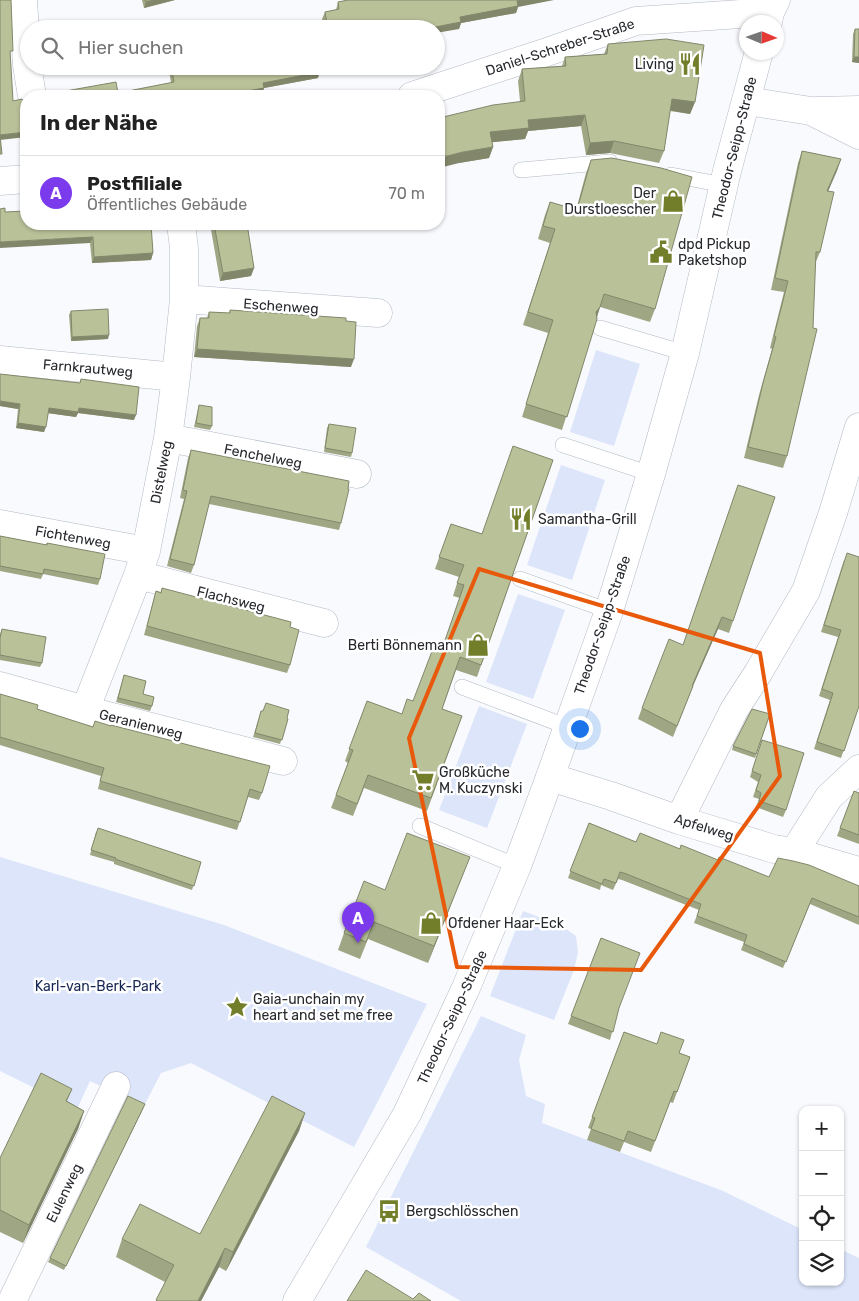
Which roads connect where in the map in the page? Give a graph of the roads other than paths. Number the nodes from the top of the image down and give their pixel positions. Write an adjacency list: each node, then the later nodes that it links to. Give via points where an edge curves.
1 (23, 0): 4 (street)
2 (634, 10): 3 (street, Daniel-Schreber-Straße); 8 (street, Daniel-Schreber-Straße, via 547,52)
3 (771, 12)
4 (24, 20)
5 (758, 60): 9 (street, Theodor-Seipp-Straße)
6 (28, 75): 7 (street)
7 (31, 90)
8 (430, 90)
9 (747, 101): 11 (street); 18 (street, Theodor-Seipp-Straße)
10 (859, 110): 11 (street)
11 (811, 111): 12 (street)
12 (859, 135)
13 (628, 166): 14 (lane, via 608,162)
14 (520, 170)
15 (656, 172): 18 (lane)
16 (20, 179): 17 (street)
17 (0, 181)
18 (724, 185): 23 (street, Theodor-Seipp-Straße)
19 (182, 230): 20 (street, Distelweg)
20 (184, 299): 21 (street, Eschenweg); 25 (street, Distelweg)
21 (378, 313)
22 (600, 328): 23 (lane)
23 (685, 353): 30 (street, Theodor-Seipp-Straße)
24 (0, 360): 25 (street, Farnkrautweg)
25 (176, 377): 27 (street, Distelweg)
26 (859, 427): 43 (street, via 834,513 806,591 734,710)
27 (168, 438): 29 (street, Fenchelweg); 32 (street, Distelweg)
28 (563, 445): 30 (lane)
29 (357, 474)
30 (651, 474): 34 (street, Theodor-Seipp-Straße)
31 (0, 524): 32 (street, Fichtenweg)
32 (142, 563): 35 (street, Flachsweg); 38 (street, Distelweg)
33 (520, 579): 34 (lane)
34 (609, 611): 39 (street, Theodor-Seipp-Straße)
35 (324, 623)
36 (0, 686): 38 (street, Geranienweg)
37 (462, 687): 39 (lane)
38 (84, 710): 40 (street, Geranienweg)
39 (568, 727): 42 (street, Theodor-Seipp-Straße)
40 (283, 761)
41 (859, 768): 45 (street)
42 (550, 777): 43 (street, Apfelweg); 46 (street, Theodor-Seipp-Straße)
43 (679, 820): 45 (street, Apfelweg)
44 (420, 826): 46 (lane)
45 (784, 851): 47 (street, Apfelweg)
46 (517, 866): 50 (street, Theodor-Seipp-Straße, via 465,990 407,1114)
47 (859, 871)
48 (116, 1086): 49 (street, Eulenweg)
49 (9, 1298)
50 (297, 1301)

